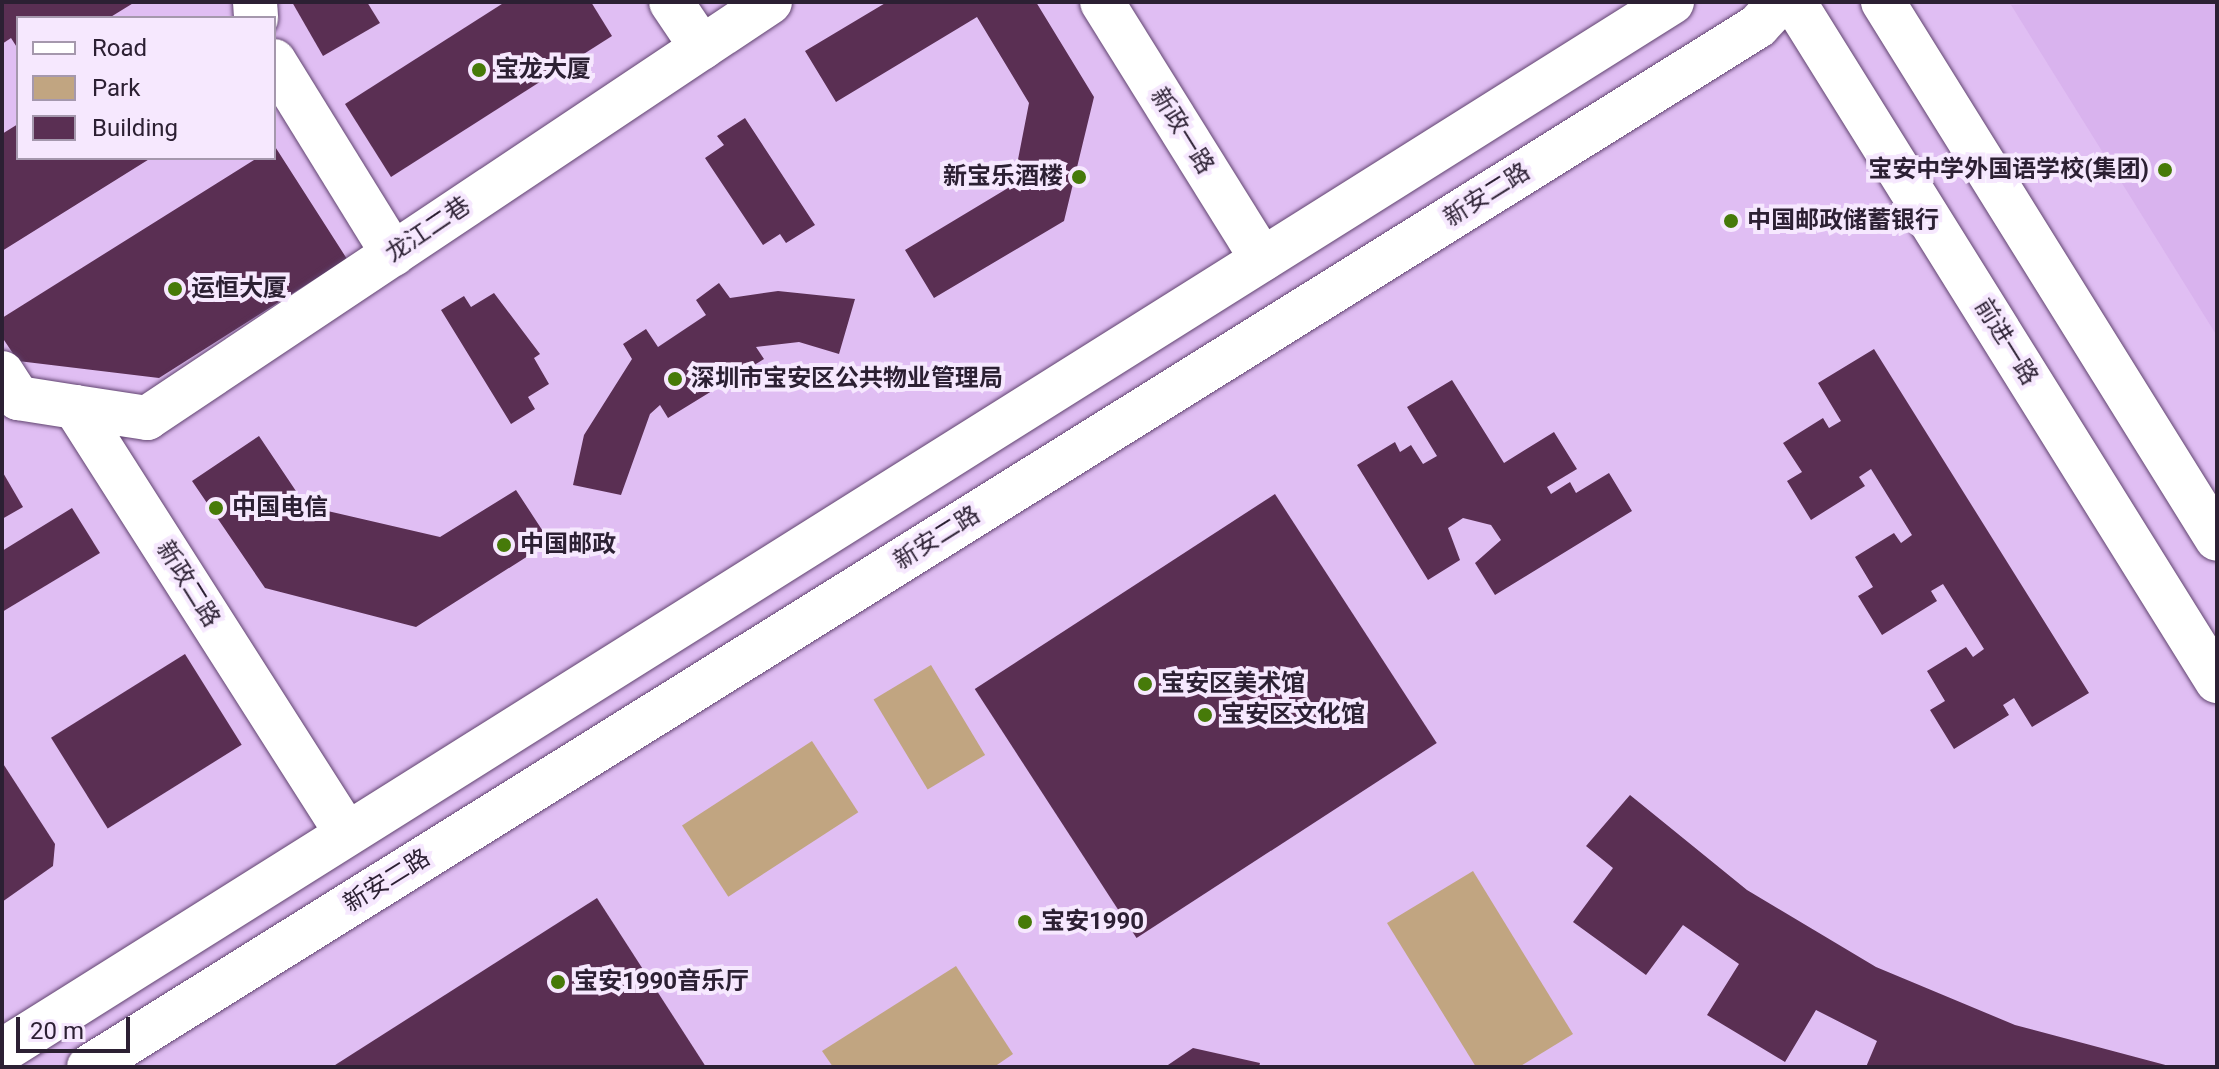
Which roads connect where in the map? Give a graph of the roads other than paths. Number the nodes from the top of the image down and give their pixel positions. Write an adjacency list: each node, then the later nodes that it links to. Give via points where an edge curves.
1 (671, 2): 8 (main road)
2 (770, 2): 8 (main road, 龙江二巷)
3 (1102, 2): 11 (main road, 新政一路)
4 (1672, 2): 11 (main road)
5 (1780, 2): 19 (main road, 新安二路, via 1758,26)
6 (1794, 2): 15 (main road, 前进一路)
7 (1883, 2): 14 (main road)
8 (702, 48): 10 (main road, 龙江二巷)
9 (276, 64): 10 (main road)
10 (393, 254): 13 (main road, 龙江二巷, via 147,418)
11 (1262, 259): 16 (main road)
12 (7, 393): 13 (main road)
13 (75, 407): 16 (main road, 新政二路)
14 (2217, 539)
15 (2217, 681)
16 (347, 834): 17 (main road)
17 (21, 1031): 18 (main road)
18 (2, 1051)
19 (89, 1067)

